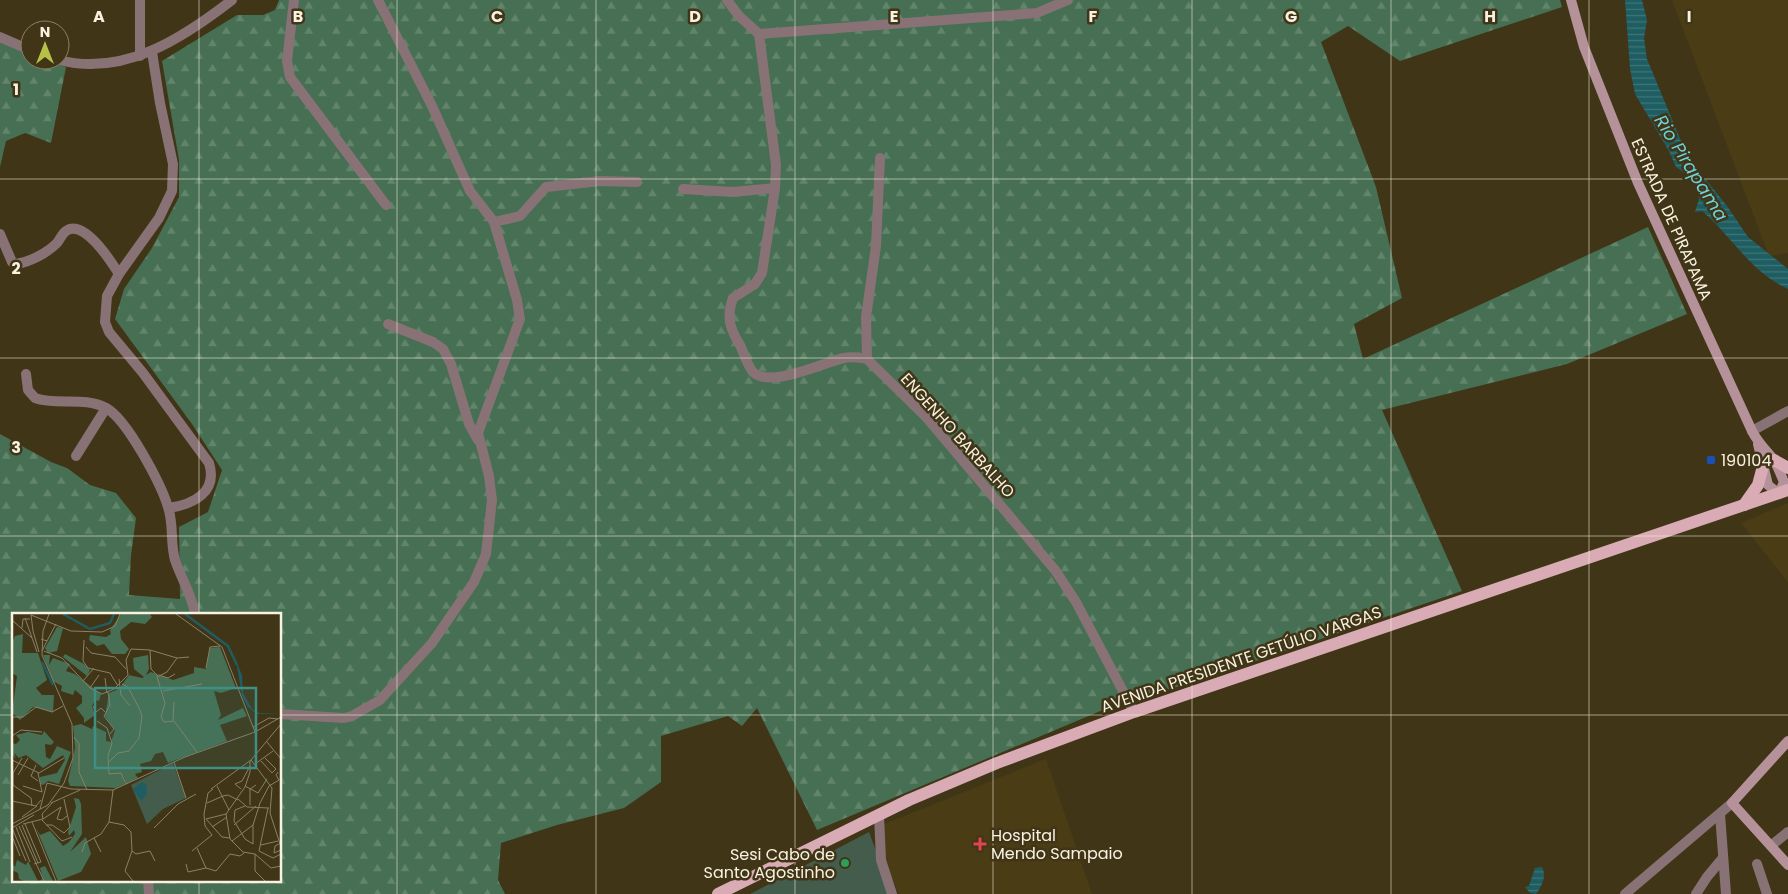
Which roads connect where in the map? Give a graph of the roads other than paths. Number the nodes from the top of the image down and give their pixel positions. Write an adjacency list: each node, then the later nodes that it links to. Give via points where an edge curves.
1 (140, 0): 12 (street)
2 (232, 0): 11 (street)
3 (294, 0): 18 (street, via 287,61 290,77)
4 (378, 0): 19 (street, via 470,190)
5 (727, 0): 8 (street, via 739,16)
6 (1068, 0): 8 (street, via 1036,13)
7 (1571, 0): 27 (main road, ESTRADA DE PIRAPAMA, via 1584,48 1638,183)
8 (760, 34): 16 (street, via 776,165)
9 (0, 37): 10 (street)
10 (20, 46)
11 (152, 52): 12 (street); 21 (street, via 174,164 172,191 158,218)
12 (140, 56): 13 (street, via 106,63)
13 (70, 63)
14 (880, 158): 23 (street, via 876,246 866,317)
15 (637, 182): 19 (street, via 600,181 546,187 520,216)
16 (775, 188): 17 (street, via 733,192); 23 (street, via 762,273 755,284 733,298 728,315 750,368 763,378 804,371 845,358)
17 (682, 189)
18 (386, 204)
19 (494, 222): 28 (street, via 520,319 482,419)
20 (0, 234): 21 (street, via 12,262 16,264 46,252 66,230 74,229 103,249)
21 (119, 274): 34 (street, via 107,296 104,318 107,328 205,454 211,467 212,479 208,489 191,501)
22 (388, 324): 28 (street, via 443,349)
23 (867, 359): 36 (street, ENGENHO BARBALHO, via 927,418 1055,570 1076,602)
24 (26, 374): 25 (street, via 32,396)
25 (106, 408): 29 (street); 34 (street, via 135,442)
26 (1788, 411): 27 (street)
27 (1752, 432): 30 (main road, ESTRADA DE PIRAPAMA)
28 (478, 441): 37 (street, via 489,476 492,500 486,554 474,582 449,619 380,700 367,708 352,716 336,719)
29 (76, 456)
30 (1768, 463): 31 (main road); 32 (main road, ESTRADA DE PIRAPAMA, via 1784,482); 32 (main road, ESTRADA DE PIRAPAMA, via 1768,485); 33 (main road)
31 (1788, 468)
32 (1784, 492): 33 (main road, AVENIDA PRESIDENTE GETÚLIO VARGAS)
33 (1744, 505): 36 (main road, AVENIDA PRESIDENTE GETÚLIO VARGAS)
34 (169, 508): 35 (street, via 175,558)
35 (195, 613)
36 (1134, 712): 41 (main road, AVENIDA PRESIDENTE GETÚLIO VARGAS, via 997,763)
37 (281, 714)
38 (1788, 741): 39 (main road)
39 (1732, 803): 40 (street); 43 (main road)
40 (1720, 814): 44 (street); 49 (street)
41 (879, 815): 47 (main road, AVENIDA PRESIDENTE GETÚLIO VARGAS); 48 (street, via 881,860)
42 (1788, 832): 43 (street)
43 (1772, 845): 46 (main road)
44 (1722, 859): 50 (street); 51 (street)
45 (1757, 864): 52 (street)
46 (1788, 865)
47 (718, 894)
48 (892, 894)
49 (1625, 894)
50 (1696, 894)
51 (1726, 894)
52 (1767, 894)

